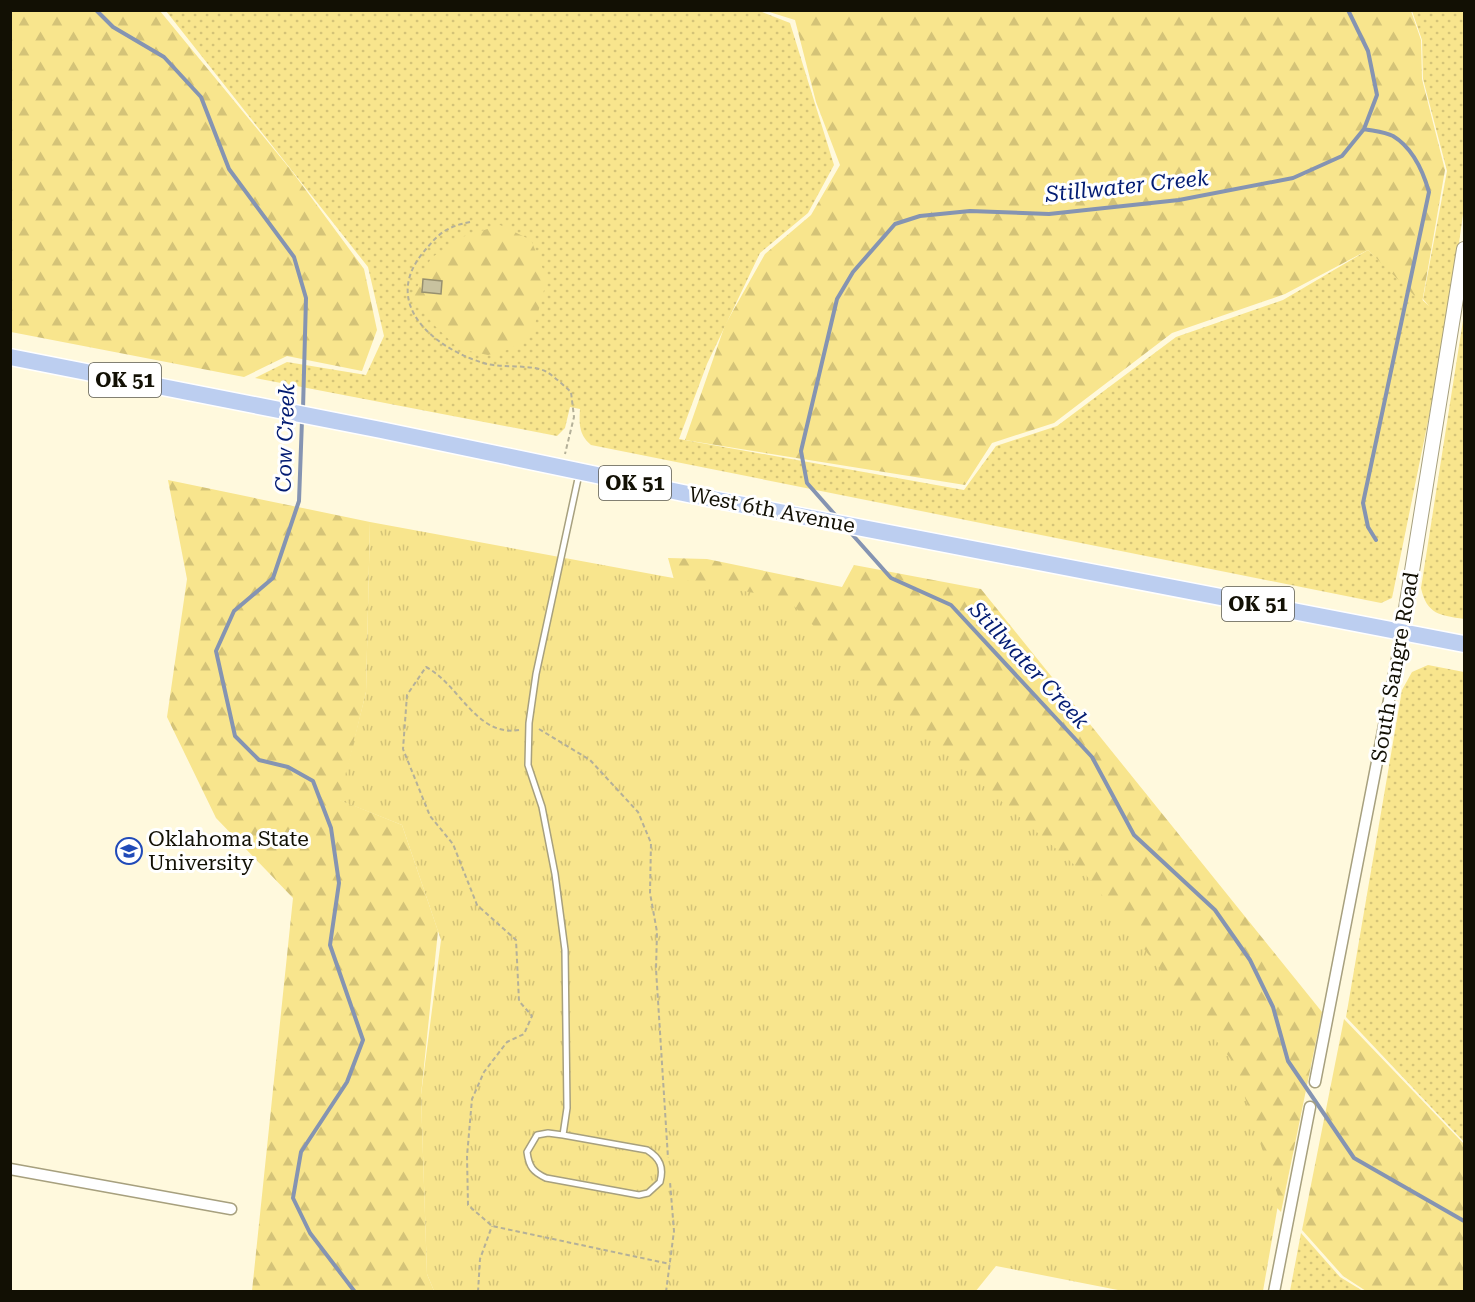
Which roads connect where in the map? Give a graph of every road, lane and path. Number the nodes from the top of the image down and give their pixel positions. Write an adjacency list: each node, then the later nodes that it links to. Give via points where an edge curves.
1 (470, 222): 4 (path, via 450,226 416,262 407,285 408,307 422,327 466,357 490,365 545,370 571,392 573,417)
2 (1464, 249): 6 (street, South Sangre Road)
3 (10, 357): 4 (highway, West 6th Avenue / OK 51)
4 (562, 468): 5 (highway, West 6th Avenue / OK 51)
5 (580, 472): 6 (highway, West 6th Avenue / OK 51); 8 (lane)
6 (1402, 633): 7 (highway, West 6th Avenue / OK 51); 9 (street, South Sangre Road)
7 (1464, 644)
8 (529, 723): 11 (lane, via 528,765 542,807 565,950 567,1108); 12 (path, via 590,760 638,812 651,843 650,893 657,932); 16 (path, via 519,730 504,732 487,724 440,674 426,667 407,696 403,749 430,816 453,844 477,905 516,940 519,1001 532,1016 524,1034 507,1042 483,1072 472,1099 468,1205)
9 (1315, 1082)
10 (1310, 1107): 20 (street)
11 (563, 1136): 11 (lane, via 548,1133 532,1140 527,1152 529,1166 535,1173 639,1195 648,1193 660,1182 661,1164 646,1150)
12 (669, 1165)
13 (10, 1169): 15 (street)
14 (669, 1176): 17 (path, via 674,1231)
15 (231, 1209)
16 (492, 1226): 17 (path); 18 (path, via 480,1259)
17 (670, 1264): 19 (path)
18 (478, 1292)
19 (666, 1292)
20 (1274, 1292)

